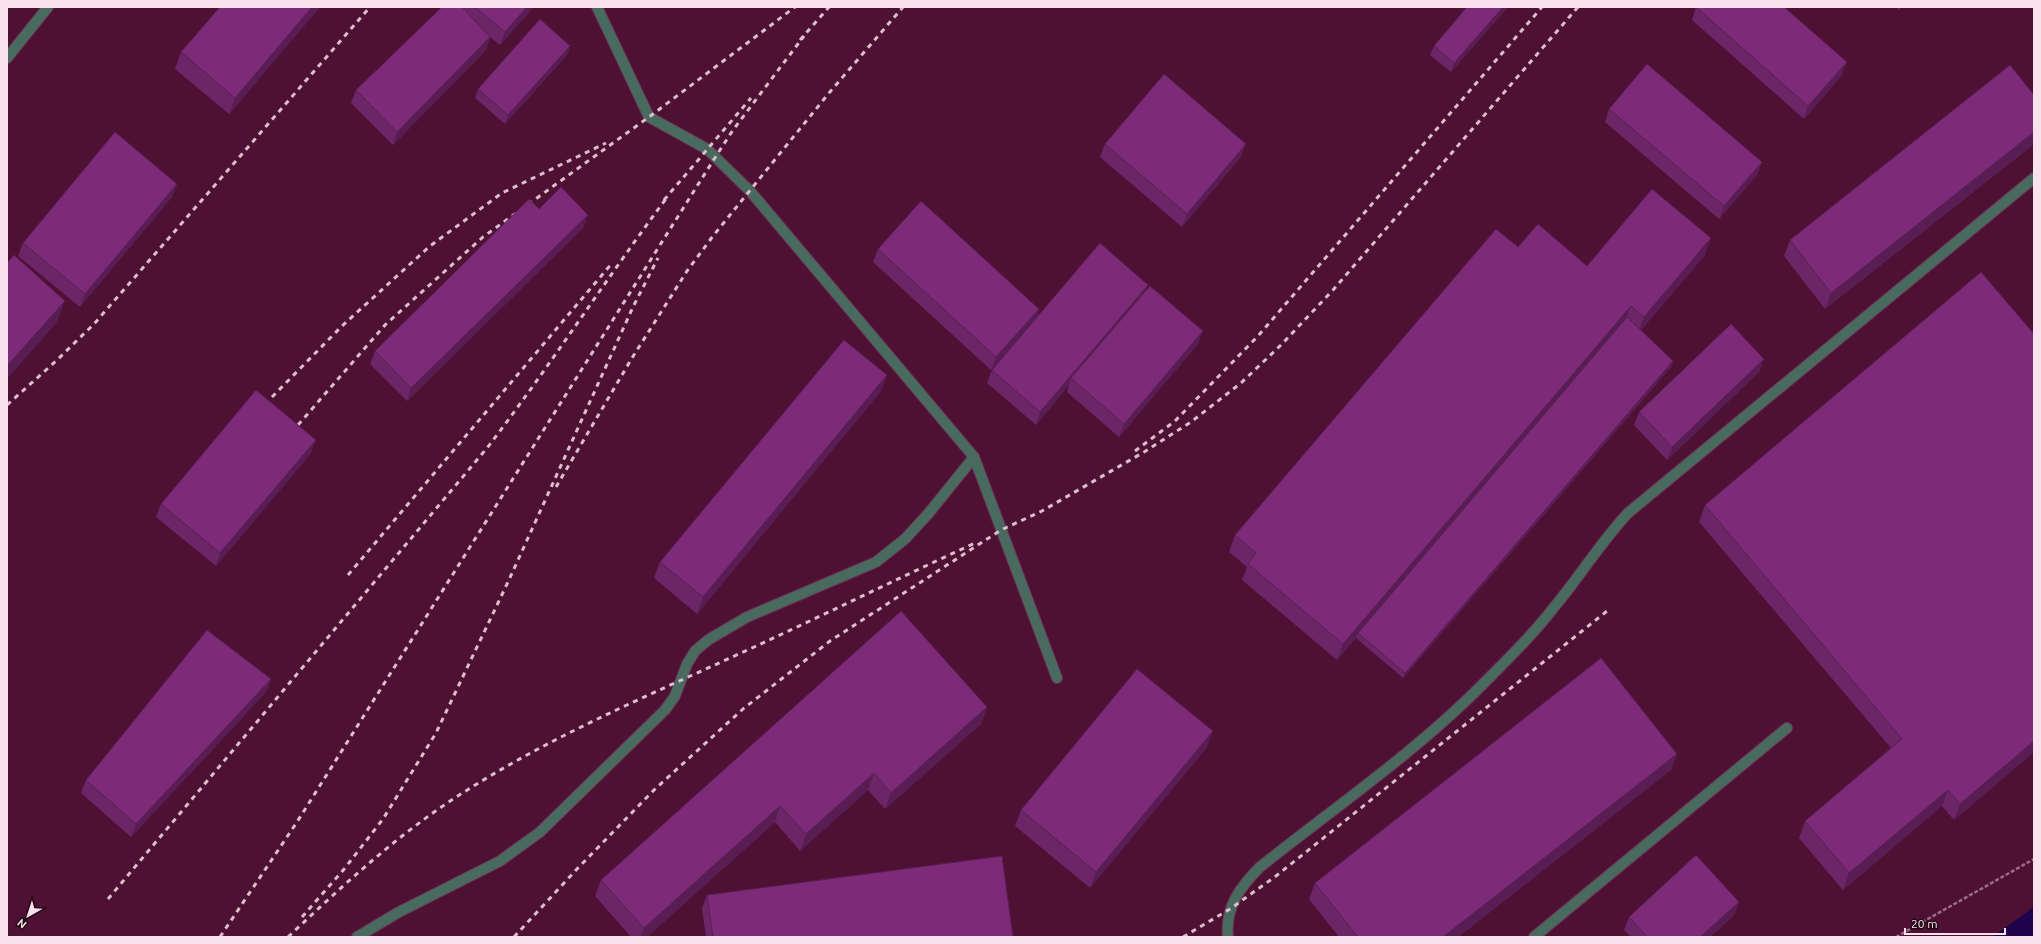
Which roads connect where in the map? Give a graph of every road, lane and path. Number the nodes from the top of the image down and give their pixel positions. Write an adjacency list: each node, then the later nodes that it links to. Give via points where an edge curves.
1 (48, 7): 3 (street)
2 (597, 7): 5 (street, via 649,117 707,149 750,191)
3 (7, 58)
4 (2034, 178): 10 (street, via 1628,513 1612,530 1550,613 1441,725 1260,867 1245,882 1230,910)
5 (974, 457): 6 (street); 9 (street, via 905,539 876,562 747,617 708,640 695,651 666,710 540,832 500,861 399,912)
6 (1057, 678)
7 (1787, 728): 11 (street)
8 (2034, 859): 12 (path)
9 (357, 937)
10 (1228, 937)
11 (1534, 937)
12 (1896, 937)

